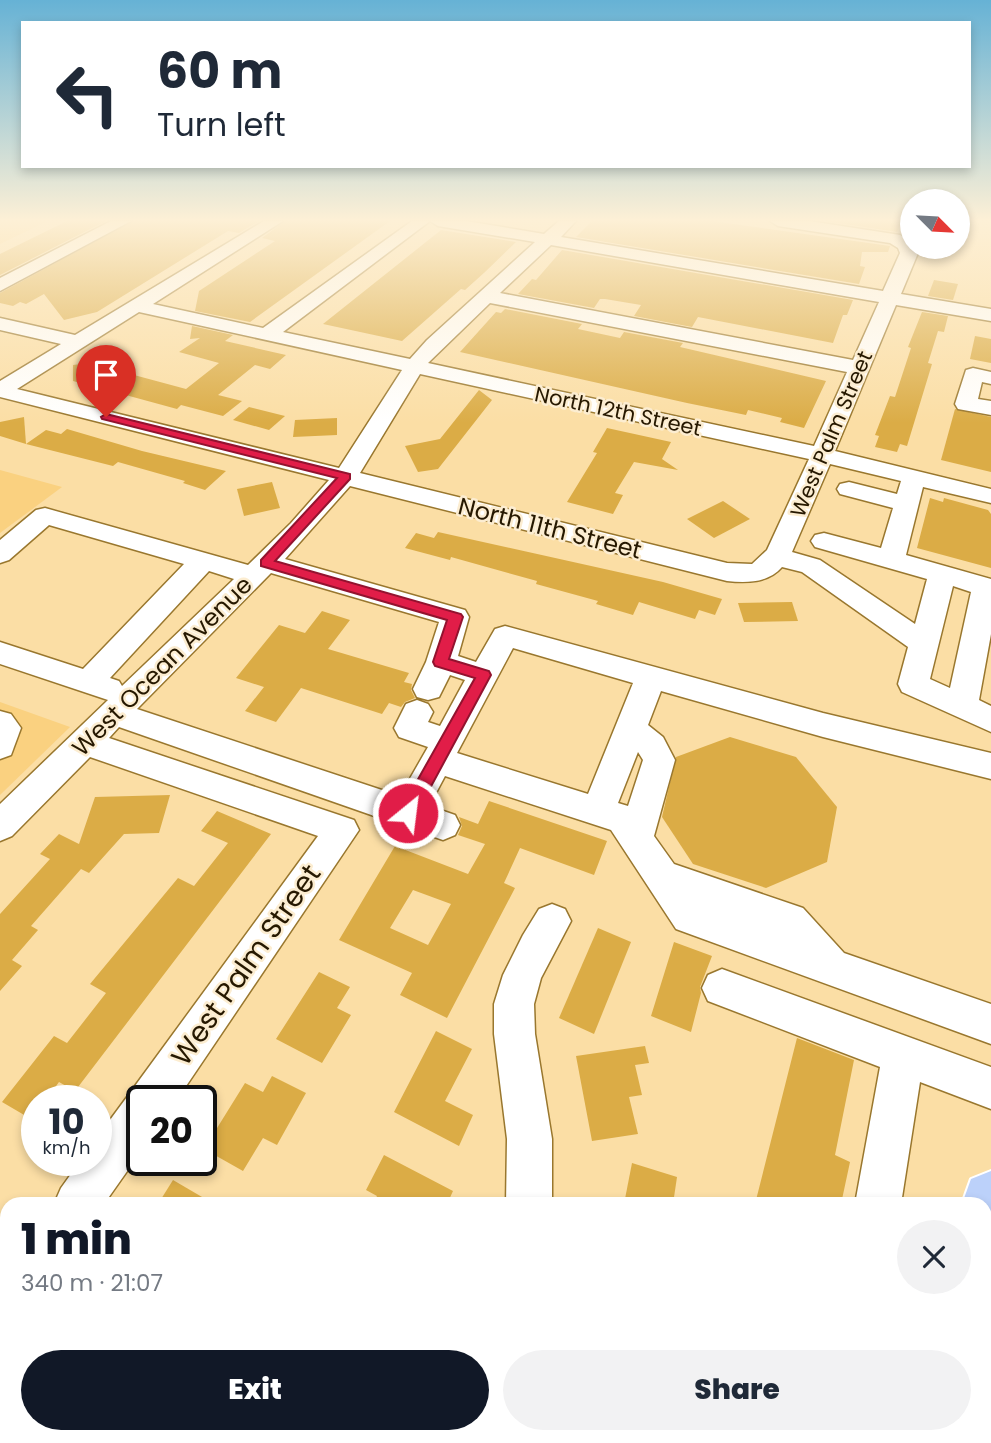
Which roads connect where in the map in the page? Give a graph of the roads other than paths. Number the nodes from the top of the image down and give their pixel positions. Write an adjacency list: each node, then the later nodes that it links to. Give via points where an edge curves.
1 (165, 288): 8 (street)
2 (330, 288): 11 (street)
3 (493, 288): 6 (street, West Ocean Avenue)
4 (834, 288): 7 (street)
5 (894, 288): 7 (street, West Palm Street)
6 (485, 296): 13 (street, West Ocean Avenue); 14 (street)
7 (890, 298): 9 (street); 14 (street, West Palm Street)
8 (136, 306): 11 (street, North 12th Street); 12 (street)
9 (991, 315)
10 (0, 324): 12 (street)
11 (266, 335): 13 (street, North 12th Street)
12 (78, 342): 16 (street)
13 (414, 367): 18 (street, North 12th Street); 19 (street, West Ocean Avenue)
14 (860, 368): 18 (street, West Palm Street)
15 (991, 378): 17 (street, via 973,374 966,404)
16 (0, 390): 19 (street, North 11th Street)
17 (991, 408)
18 (822, 455): 20 (street, North 12th Street); 26 (street, West Palm Street)
19 (345, 477): 26 (street, North 11th Street, via 727,572 754,573 766,569); 29 (street, West Ocean Avenue)
20 (914, 477): 22 (street, North 12th Street); 23 (street)
21 (849, 489): 23 (street)
22 (991, 496)
23 (907, 504): 27 (street)
24 (824, 541): 27 (street)
25 (0, 554): 28 (street, via 46,516)
26 (777, 557): 32 (street, via 811,566)
27 (891, 560): 30 (street)
28 (203, 561): 29 (street); 37 (street)
29 (260, 569): 34 (street, via 456,617); 38 (street, West Ocean Avenue)
30 (942, 575): 31 (street); 32 (street)
31 (989, 588): 39 (street)
32 (924, 644): 39 (street, via 913,684)
33 (0, 653): 37 (street)
34 (441, 662): 35 (street); 45 (street, via 410,728)
35 (484, 675): 36 (street, via 505,636); 45 (street)
36 (650, 677): 42 (street); 46 (street)
37 (88, 682): 38 (street)
38 (122, 705): 43 (street, West Ocean Avenue); 48 (street)
39 (962, 706): 40 (street)
40 (991, 720)
41 (0, 723): 44 (street, via 5,728)
42 (629, 730): 47 (street); 51 (street, via 656,750 659,760)
43 (84, 742): 50 (street, West Ocean Avenue); 56 (street, West Palm Street, via 342,830)
44 (0, 746)
45 (442, 750): 47 (street); 48 (street)
46 (991, 766)
47 (598, 811): 51 (street, via 623,819)
48 (408, 813): 49 (street)
49 (443, 825)
50 (0, 826)
51 (636, 839): 54 (street, via 689,917)
52 (552, 921): 60 (street, via 524,971 512,1017 530,1131)
53 (722, 988): 55 (street)
54 (991, 1024)
55 (904, 1055): 57 (street); 61 (street)
56 (161, 1085)
57 (991, 1088)
58 (126, 1135): 59 (street)
59 (82, 1197)
60 (530, 1197)
61 (879, 1197)

